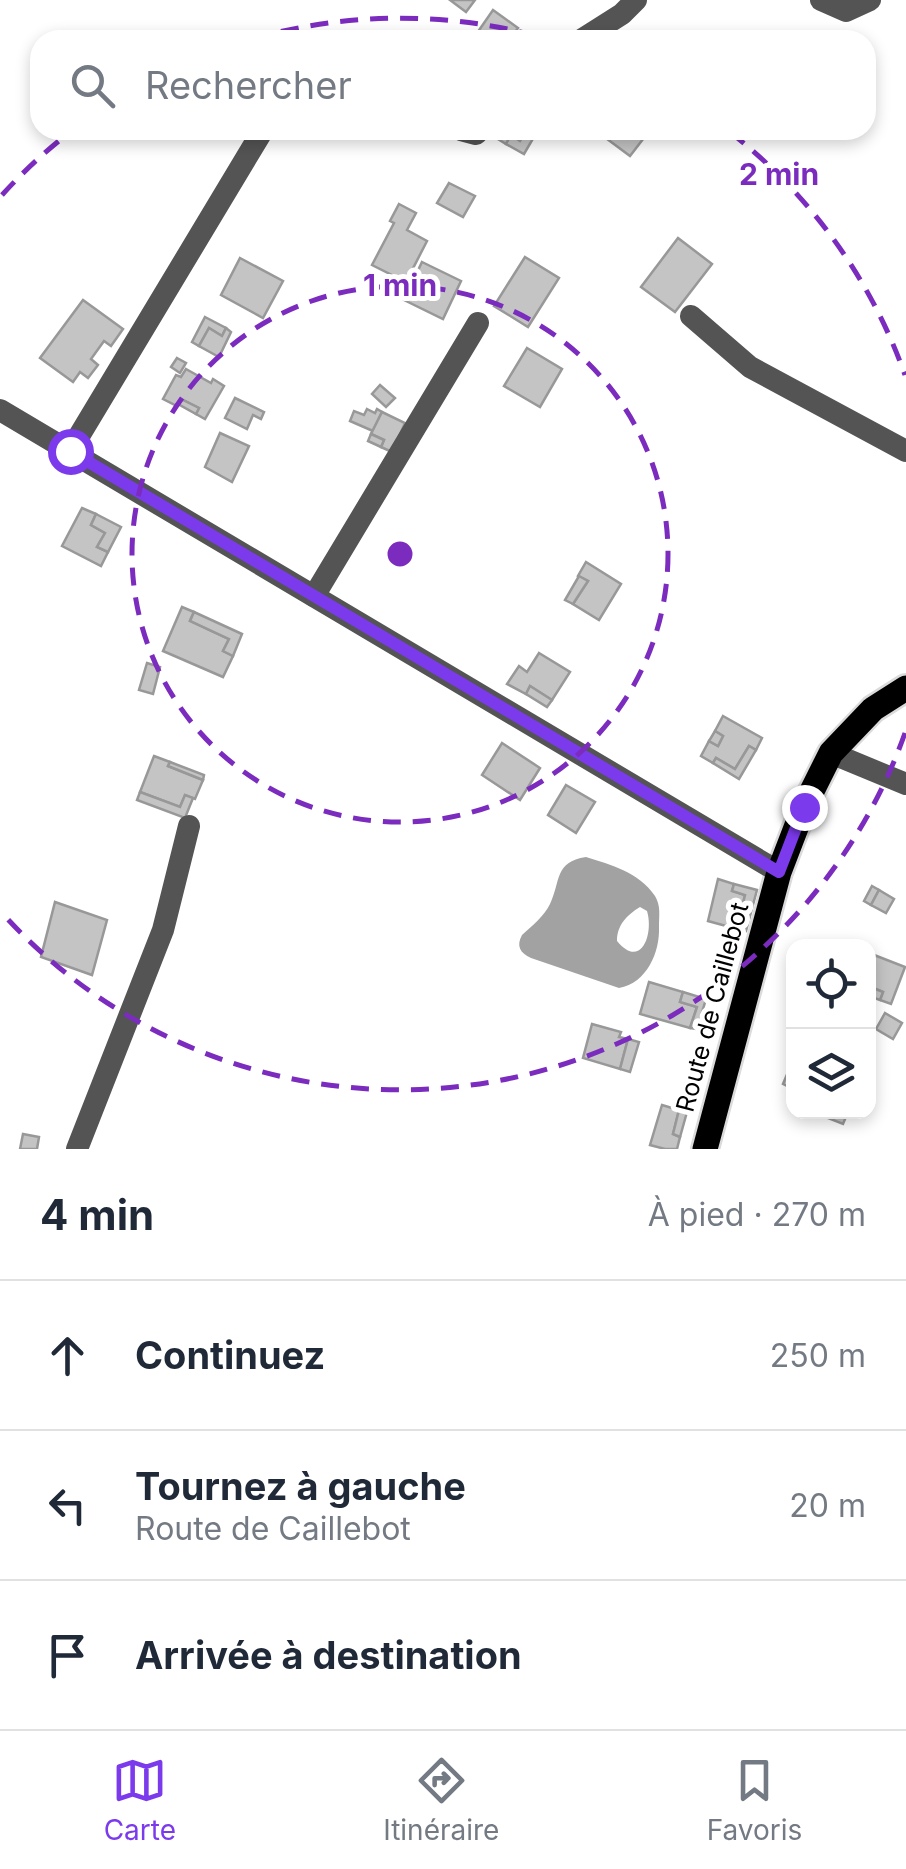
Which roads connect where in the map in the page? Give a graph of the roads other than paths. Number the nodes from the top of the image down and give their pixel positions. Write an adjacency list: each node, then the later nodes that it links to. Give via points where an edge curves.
1 (636, 0): 4 (street)
2 (821, 0): 3 (street, via 846,11)
3 (870, 0)
4 (597, 30)
5 (258, 140): 9 (street)
6 (691, 316): 10 (street, via 750,367)
7 (478, 323): 11 (street)
8 (0, 410): 9 (street)
9 (70, 451): 11 (street)
10 (906, 452)
11 (314, 596): 16 (street)
12 (906, 688): 13 (main road, Route de Caillebot, via 873,709)
13 (830, 753): 14 (street); 16 (main road, Route de Caillebot)
14 (906, 784)
15 (189, 826): 17 (street, via 163,930)
16 (779, 872): 18 (main road, Route de Caillebot)
17 (77, 1149)
18 (705, 1149)

